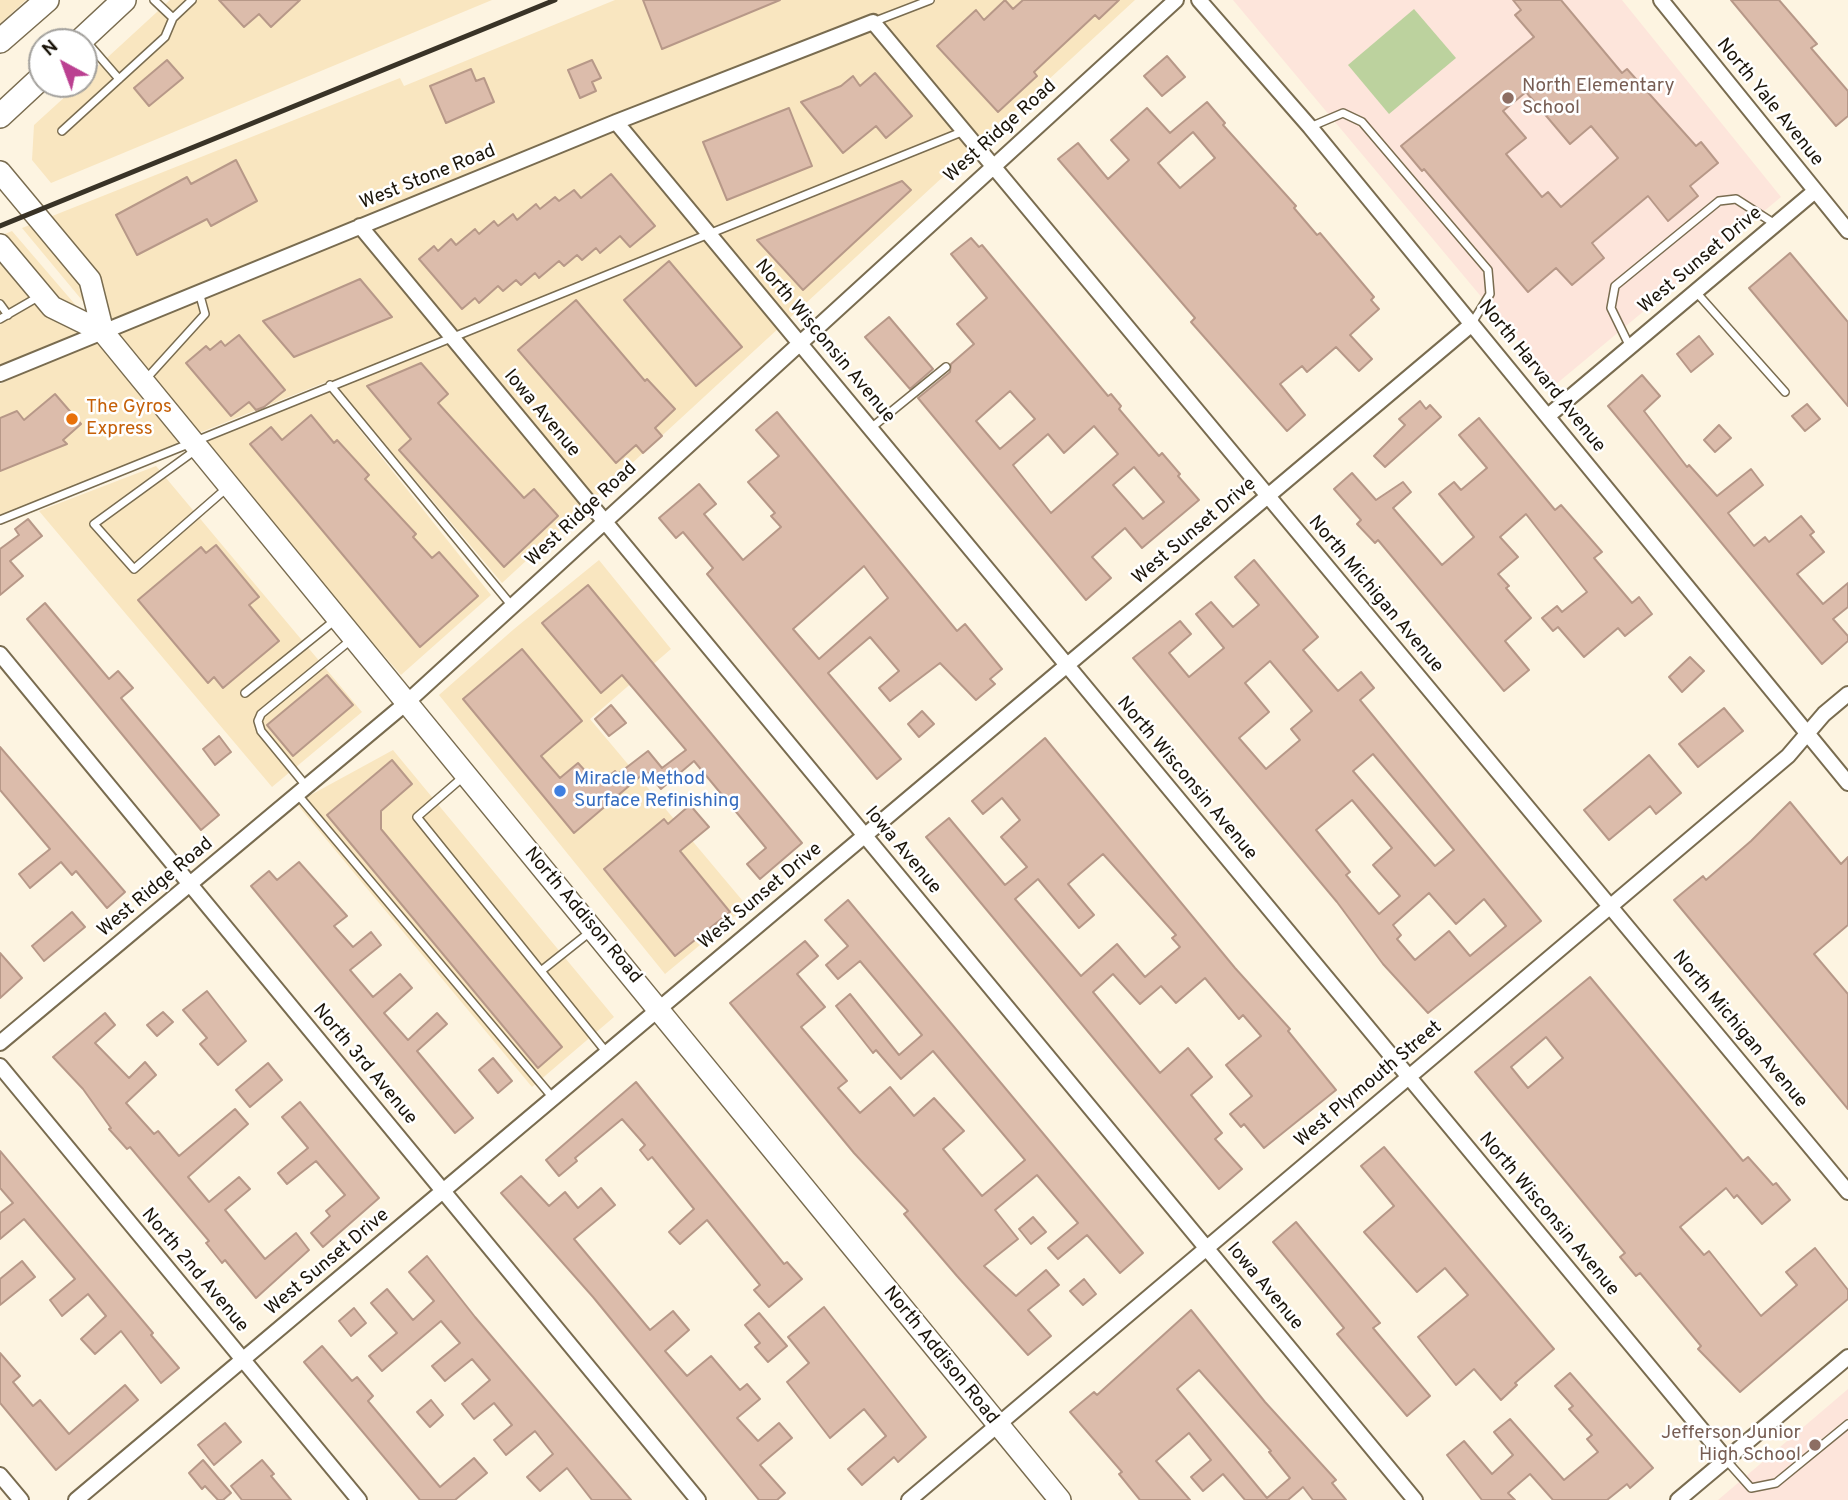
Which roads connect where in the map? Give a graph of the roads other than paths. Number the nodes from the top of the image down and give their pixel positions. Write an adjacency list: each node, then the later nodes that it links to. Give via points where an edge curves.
1 (47, 0): 13 (main road)
2 (124, 0): 12 (main road)
3 (154, 0): 10 (lane)
4 (192, 0): 10 (lane)
5 (930, 0): 9 (lane)
6 (1176, 0): 22 (street, West Ridge Road)
7 (1199, 0): 19 (street, North Harvard Avenue)
8 (1661, 0): 24 (street, North Yale Avenue)
9 (911, 4): 11 (lane)
10 (173, 18): 15 (lane, via 165,37)
11 (873, 22): 18 (street, West Stone Road); 21 (street, North Michigan Avenue)
12 (94, 28)
13 (0, 41)
14 (98, 57): 15 (lane)
15 (119, 79): 20 (lane)
16 (28, 90): 17 (main road)
17 (0, 116)
18 (616, 122): 26 (street, West Stone Road); 28 (street, North Wisconsin Avenue)
19 (1310, 127): 36 (street, North Harvard Avenue); 36 (lane, via 1343,113 1362,122 1488,270 1490,293)
20 (62, 131)
21 (965, 131): 22 (street, North Michigan Avenue); 28 (lane)
22 (993, 165): 39 (street, West Ridge Road); 50 (street, North Michigan Avenue)
23 (0, 172): 37 (street, North Addison Road, via 90,280)
24 (1815, 191): 25 (street, West Sunset Drive); 27 (street, North Yale Avenue)
25 (1775, 225): 31 (street, West Sunset Drive); 40 (lane, via 1737,199 1719,201 1615,286 1611,308)
26 (360, 226): 30 (street, West Stone Road); 38 (street, Iowa Avenue)
27 (1848, 231)
28 (708, 233): 38 (lane); 39 (street, North Wisconsin Avenue)
29 (0, 245): 32 (street, North Addison Road)
30 (199, 292): 37 (street, West Stone Road); 43 (lane, via 205,314)
31 (1695, 292): 40 (street, West Sunset Drive); 45 (lane)
32 (42, 295): 34 (lane); 37 (street, North Addison Road, via 52,307)
33 (0, 304): 34 (lane)
34 (8, 314): 35 (lane)
35 (0, 319)
36 (1472, 324): 46 (street, North Harvard Avenue); 50 (street, West Sunset Drive)
37 (103, 332): 42 (street, West Stone Road); 43 (street, North Addison Road)
38 (452, 337): 44 (lane); 52 (street, Iowa Avenue)
39 (799, 342): 47 (street, North Wisconsin Avenue); 52 (street, West Ridge Road)
40 (1630, 346): 46 (street, West Sunset Drive)
41 (946, 366): 47 (lane)
42 (0, 374)
43 (144, 382): 48 (street, North Addison Road)
44 (330, 385): 48 (lane); 53 (lane)
45 (1785, 392)
46 (1548, 416): 61 (street, North Harvard Avenue)
47 (870, 429): 57 (street, North Wisconsin Avenue)
48 (195, 445): 49 (street, North Addison Road); 49 (lane, via 94,524 134,569); 51 (lane)
49 (229, 486): 54 (street, North Addison Road)
50 (1267, 496): 57 (street, West Sunset Drive); 67 (street, North Michigan Avenue)
51 (0, 520)
52 (604, 521): 53 (street, West Ridge Road); 65 (street, Iowa Avenue)
53 (512, 607): 60 (street, West Ridge Road)
54 (337, 619): 55 (street, North Addison Road); 58 (lane)
55 (353, 639): 60 (street, North Addison Road); 64 (lane, via 258,721)
56 (0, 654): 66 (street, North 3rd Avenue)
57 (1066, 665): 65 (street, West Sunset Drive); 74 (street, North Wisconsin Avenue)
58 (245, 693)
59 (1848, 694): 61 (street, West Plymouth Street)
60 (405, 704): 62 (street, North Addison Road); 64 (street, West Ridge Road)
61 (1807, 734): 63 (street, North Harvard Avenue); 67 (street, West Plymouth Street, via 1788,756)
62 (465, 775): 68 (street, North Addison Road); 69 (lane, via 417,817)
63 (1848, 783)
64 (303, 791): 66 (street, West Ridge Road); 75 (lane)
65 (864, 834): 70 (street, West Sunset Drive); 78 (street, Iowa Avenue)
66 (190, 885): 71 (street, West Ridge Road); 76 (street, North 3rd Avenue)
67 (1612, 907): 74 (street, West Plymouth Street); 77 (street, North Michigan Avenue)
68 (593, 929): 69 (lane); 70 (street, North Addison Road)
69 (541, 971): 72 (lane)
70 (659, 1009): 72 (street, West Sunset Drive); 82 (street, North Addison Road)
71 (0, 1043)
72 (607, 1053): 75 (street, West Sunset Drive)
73 (0, 1066): 80 (street, North 2nd Avenue)
74 (1409, 1077): 78 (street, West Plymouth Street); 83 (street, North Wisconsin Avenue)
75 (553, 1098): 76 (street, West Sunset Drive)
76 (443, 1191): 80 (street, West Sunset Drive); 89 (street, North 3rd Avenue)
77 (1848, 1192)
78 (1206, 1247): 82 (street, West Plymouth Street); 92 (street, Iowa Avenue)
79 (1848, 1357): 83 (street)
80 (243, 1360): 87 (street, West Sunset Drive); 88 (street, North 2nd Avenue)
81 (1848, 1424): 83 (lane, via 1776,1483 1751,1488)
82 (997, 1427): 90 (street, West Plymouth Street); 91 (street, North Addison Road)
83 (1726, 1459): 85 (street)
84 (0, 1475): 86 (street)
85 (1680, 1499)
86 (21, 1500)
87 (76, 1500)
88 (359, 1500)
89 (698, 1500)
90 (909, 1500)
91 (1060, 1500)
92 (1415, 1500)

